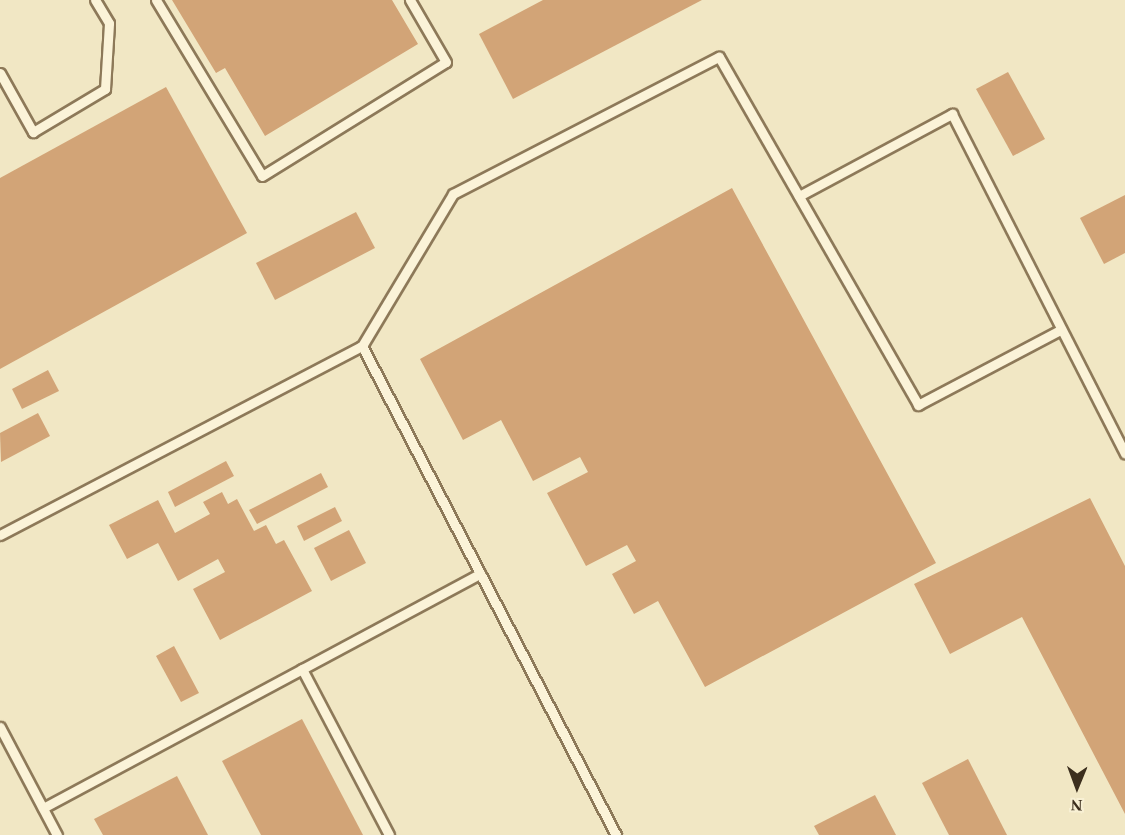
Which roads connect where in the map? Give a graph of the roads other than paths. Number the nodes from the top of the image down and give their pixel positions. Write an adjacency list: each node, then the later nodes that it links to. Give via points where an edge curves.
1 (95, 0): 4 (lane, via 109,23 105,89 33,132)
2 (156, 0): 3 (lane, via 262,176 446,62)
3 (410, 0)
4 (0, 73)
5 (799, 196): 6 (lane, via 918,405); 6 (lane, via 952,114); 7 (lane, via 719,57 453,194)
6 (1060, 330): 8 (lane)
7 (362, 346): 9 (lane); 10 (lane)
8 (1125, 453)
9 (0, 535)
10 (480, 574): 11 (lane); 16 (lane)
11 (302, 669): 13 (lane); 15 (lane)
12 (0, 727): 13 (lane)
13 (43, 808): 14 (lane)
14 (57, 835)
15 (389, 835)
16 (616, 835)

